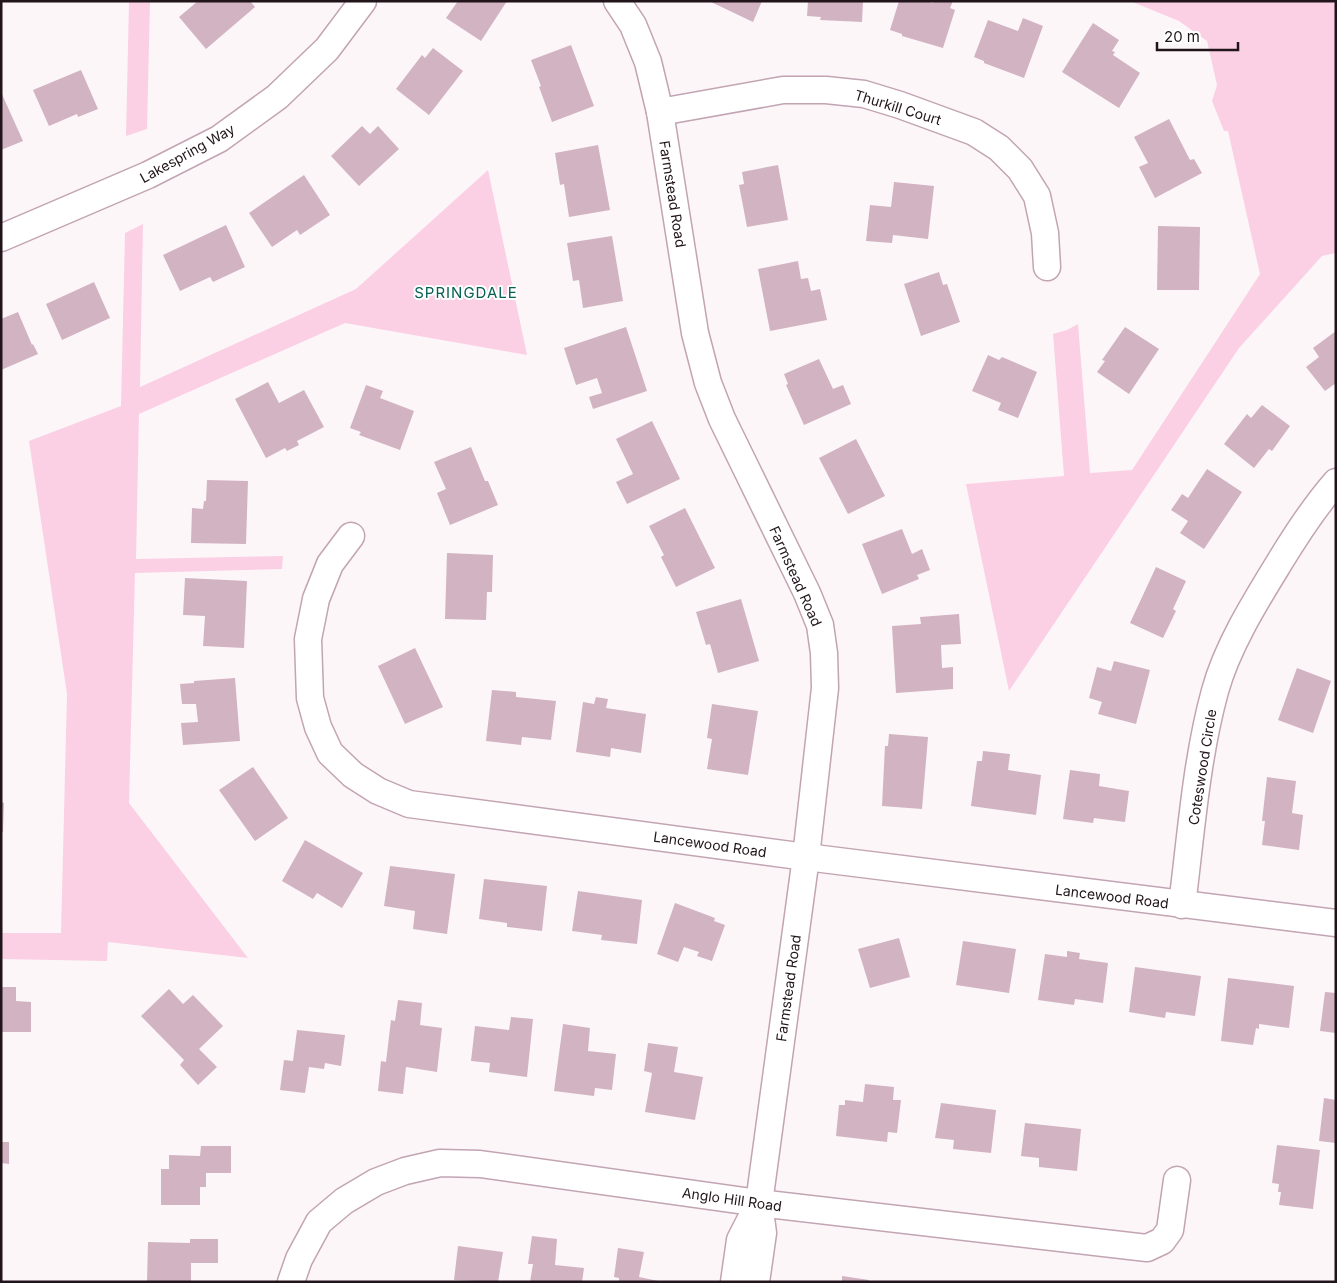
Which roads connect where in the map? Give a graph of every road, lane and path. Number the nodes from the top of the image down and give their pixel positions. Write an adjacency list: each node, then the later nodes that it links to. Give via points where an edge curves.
1 (363, 1): 4 (street, Lakespring Way, via 327,49 277,97 219,139 148,176)
2 (617, 1): 3 (street, Farmstead Road, via 633,25 648,62)
3 (660, 112): 5 (street, Thurkill Court, via 782,90 826,90 864,94 974,132 999,148 1020,169 1037,196 1045,233); 8 (street, Farmstead Road, via 695,333 708,382 722,419 820,625 825,688)
4 (1, 238)
5 (1047, 266)
6 (1336, 482): 9 (street, Coteswood Circle, via 1304,522 1263,588 1234,642 1215,690 1203,741)
7 (352, 536): 8 (street, Lancewood Road, via 330,564 316,599 308,639 310,698 318,726 330,753 353,775 378,791 409,804)
8 (806, 857): 9 (street, Lancewood Road); 12 (street, Farmstead Road)
9 (1182, 905): 10 (street, Lancewood Road)
10 (1336, 923)
11 (1177, 1180): 12 (street, Anglo Hill Road, via 1170,1230 1162,1241 1147,1248)
12 (759, 1203): 13 (street, Anglo Hill Road, via 480,1164 440,1163 376,1182 344,1201 319,1222 298,1259); 14 (street, Farmstead Road, via 740,1240); 15 (street, Farmstead Road, via 763,1233)
13 (291, 1282)
14 (734, 1282)
15 (756, 1282)

